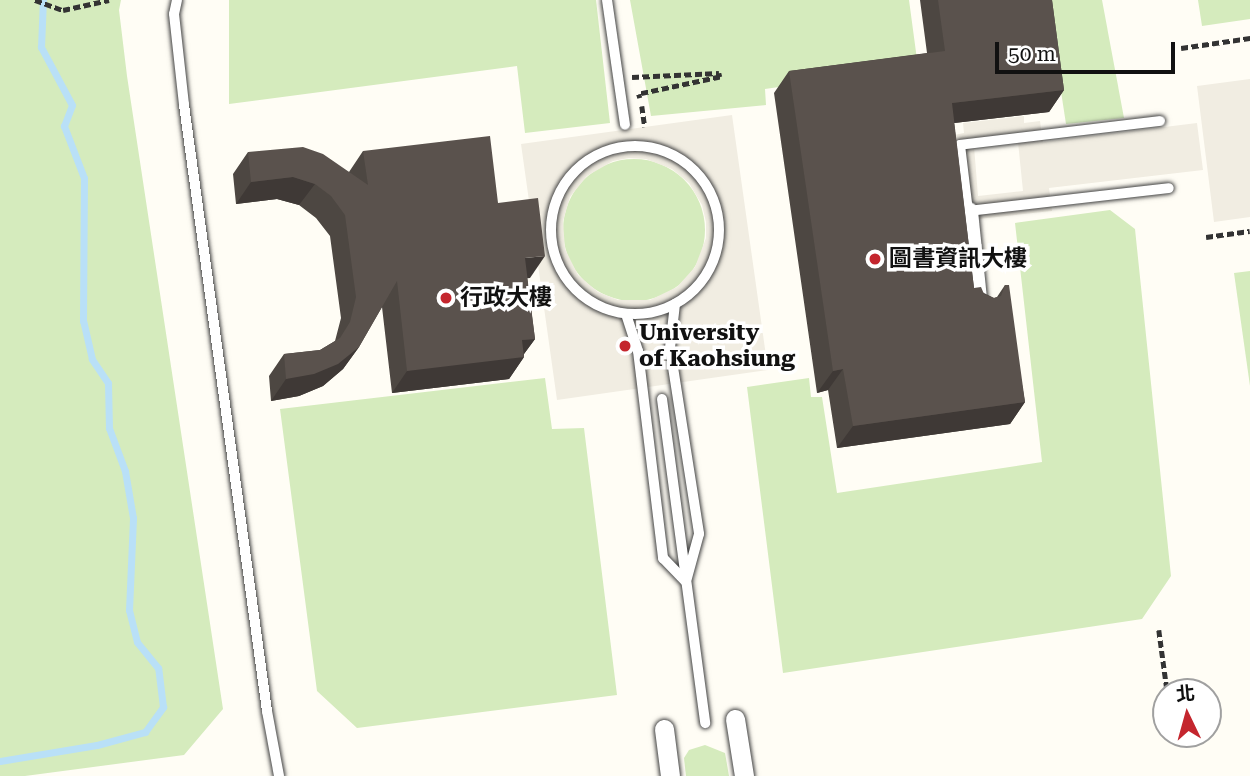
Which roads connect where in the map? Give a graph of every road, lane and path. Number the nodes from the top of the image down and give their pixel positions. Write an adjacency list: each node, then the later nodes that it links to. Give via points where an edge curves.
1 (35, 0): 2 (path, via 59,8)
2 (109, 0)
3 (177, 0): 25 (lane, via 174,14 184,105)
4 (607, 0): 9 (lane)
5 (1250, 38): 6 (path)
6 (1181, 48)
7 (629, 77): 10 (path, via 719,73 720,77 639,94)
8 (1160, 121): 12 (lane, via 960,145)
9 (625, 125)
10 (645, 127)
11 (1169, 188): 12 (lane)
12 (968, 211): 16 (street)
13 (1250, 231): 14 (path)
14 (1206, 237)
15 (675, 304): 17 (lane); 17 (lane, via 708,273 720,229 717,206 693,168 674,155 653,147 618,147 586,160 570,175 550,216 550,239 555,261 583,297); 19 (lane, via 670,348 699,534)
16 (978, 308)
17 (626, 314): 19 (lane, via 638,351 663,558)
18 (662, 399): 19 (lane)
19 (686, 582): 23 (lane)
20 (1159, 630): 21 (path)
21 (1166, 678)
22 (735, 719): 27 (street)
23 (705, 723)
24 (664, 729): 26 (street)
25 (279, 776)
26 (670, 776)
27 (744, 776)

